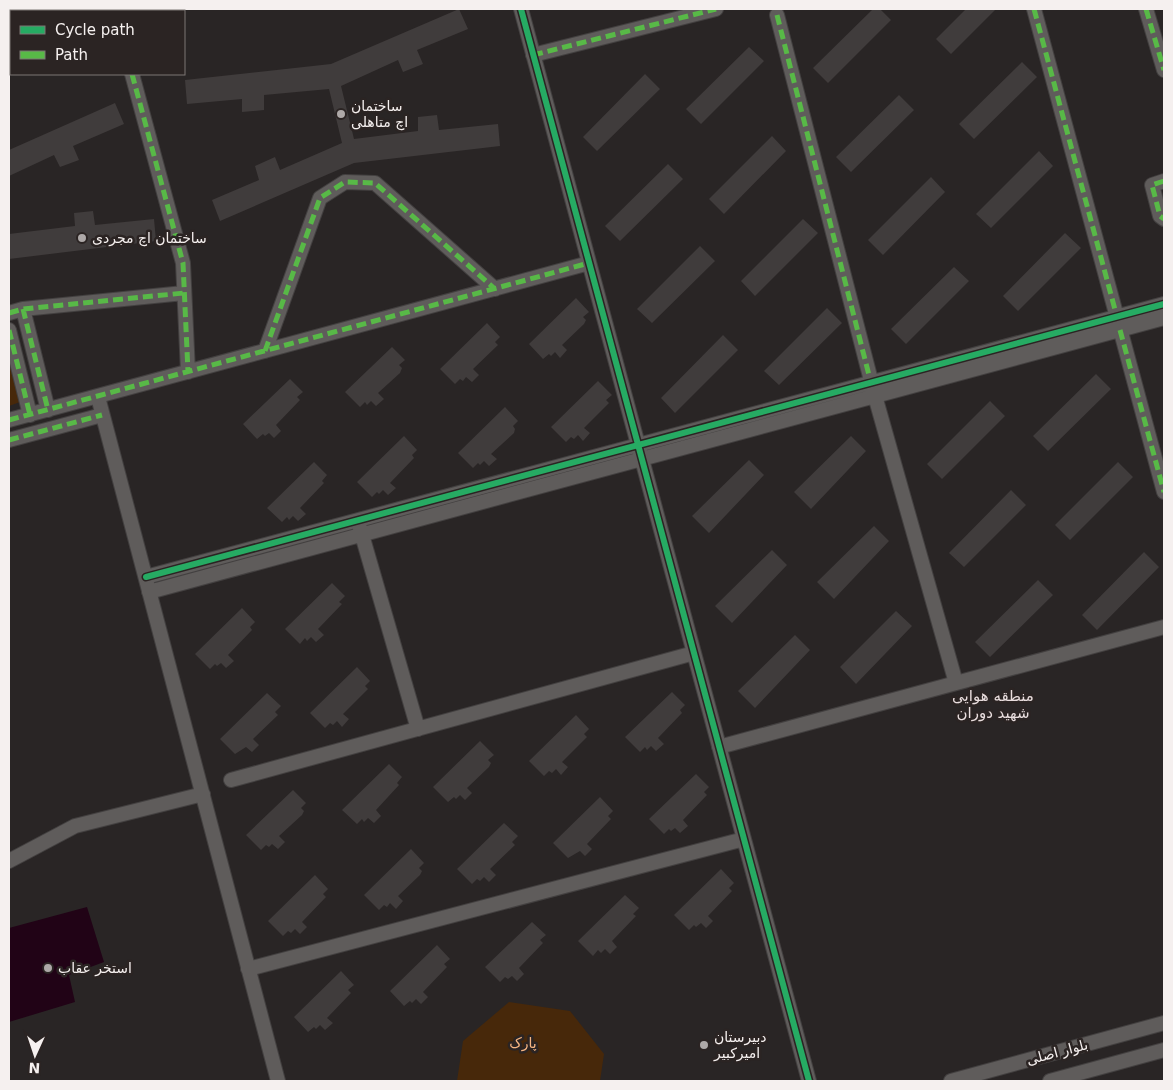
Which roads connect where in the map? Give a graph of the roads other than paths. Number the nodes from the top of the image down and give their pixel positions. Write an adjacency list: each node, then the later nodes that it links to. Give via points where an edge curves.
1 (521, 9): 7 (street)
2 (716, 9): 7 (street)
3 (1034, 9): 19 (street)
4 (1146, 9): 6 (street)
5 (777, 15): 23 (street)
6 (1160, 42): 8 (street)
7 (534, 55): 12 (street)
8 (1164, 70)
9 (132, 75): 14 (street, via 183,263)
10 (1164, 181): 11 (street, via 1152,185 1160,216)
11 (1164, 219)
12 (589, 263): 13 (street); 30 (street)
13 (495, 289): 21 (street); 21 (street, via 375,183 345,182 320,198)
14 (184, 293): 16 (street); 22 (street)
15 (1164, 304): 19 (street)
16 (23, 309): 17 (street); 25 (street)
17 (9, 313)
18 (1164, 318): 19 (street)
19 (1119, 323): 23 (street); 32 (street)
20 (9, 330): 26 (street)
21 (266, 351): 22 (street)
22 (188, 372): 24 (street)
23 (873, 390): 30 (street); 31 (street); 40 (street)
24 (98, 397): 25 (street); 27 (street)
25 (48, 410): 26 (street)
26 (30, 415): 28 (street)
27 (102, 415): 29 (street); 36 (street)
28 (9, 420)
29 (9, 440)
30 (638, 445): 31 (street); 34 (street)
31 (642, 459): 35 (street); 39 (street)
32 (1162, 472): 33 (street)
33 (1164, 492)
34 (358, 520): 35 (street); 36 (street)
35 (362, 534): 37 (street); 41 (street)
36 (146, 577): 37 (street)
37 (149, 592): 44 (street)
38 (1164, 627): 40 (street)
39 (694, 653): 41 (street); 42 (street)
40 (956, 683): 42 (street)
41 (418, 729): 43 (street)
42 (719, 747): 45 (street)
43 (231, 780)
44 (203, 794): 46 (street, via 75,826); 47 (street)
45 (744, 839): 47 (street); 51 (street)
46 (9, 861)
47 (248, 968): 50 (street)
48 (1164, 1023): 52 (street, بلوار اصلی)
49 (1164, 1050): 53 (street, بلوار اصلی)
50 (278, 1081)
51 (809, 1081)
52 (951, 1081)
53 (1050, 1081)

